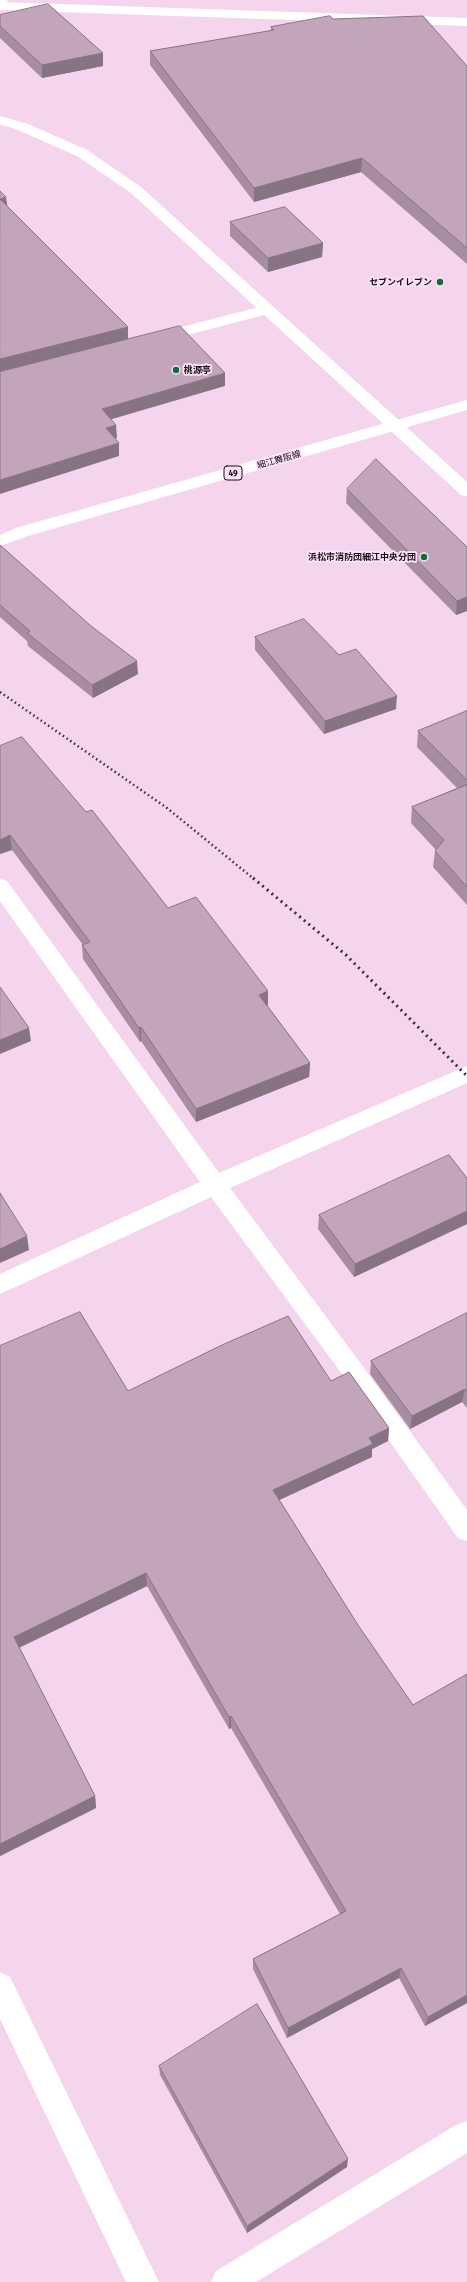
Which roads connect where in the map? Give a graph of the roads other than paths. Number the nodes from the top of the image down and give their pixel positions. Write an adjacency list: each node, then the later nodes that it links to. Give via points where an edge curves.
1 (3, 0): 2 (street)
2 (0, 2)
3 (0, 6): 4 (street)
4 (467, 22)
5 (0, 120): 6 (street, via 23,127 82,153 136,190)
6 (267, 310): 7 (street); 9 (street)
7 (145, 341)
8 (467, 405): 9 (street, 細江舞阪線 / 49)
9 (397, 426): 10 (street); 11 (street, 細江舞阪線 / 49, via 22,532)
10 (467, 491)
11 (0, 541)
12 (0, 886): 14 (street)
13 (467, 1074): 14 (street)
14 (214, 1185): 15 (street); 16 (street, via 348,1364)
15 (0, 1284)
16 (467, 1530)
17 (0, 1987): 19 (street)
18 (467, 2136): 20 (street)
19 (142, 2282)
20 (227, 2282)

